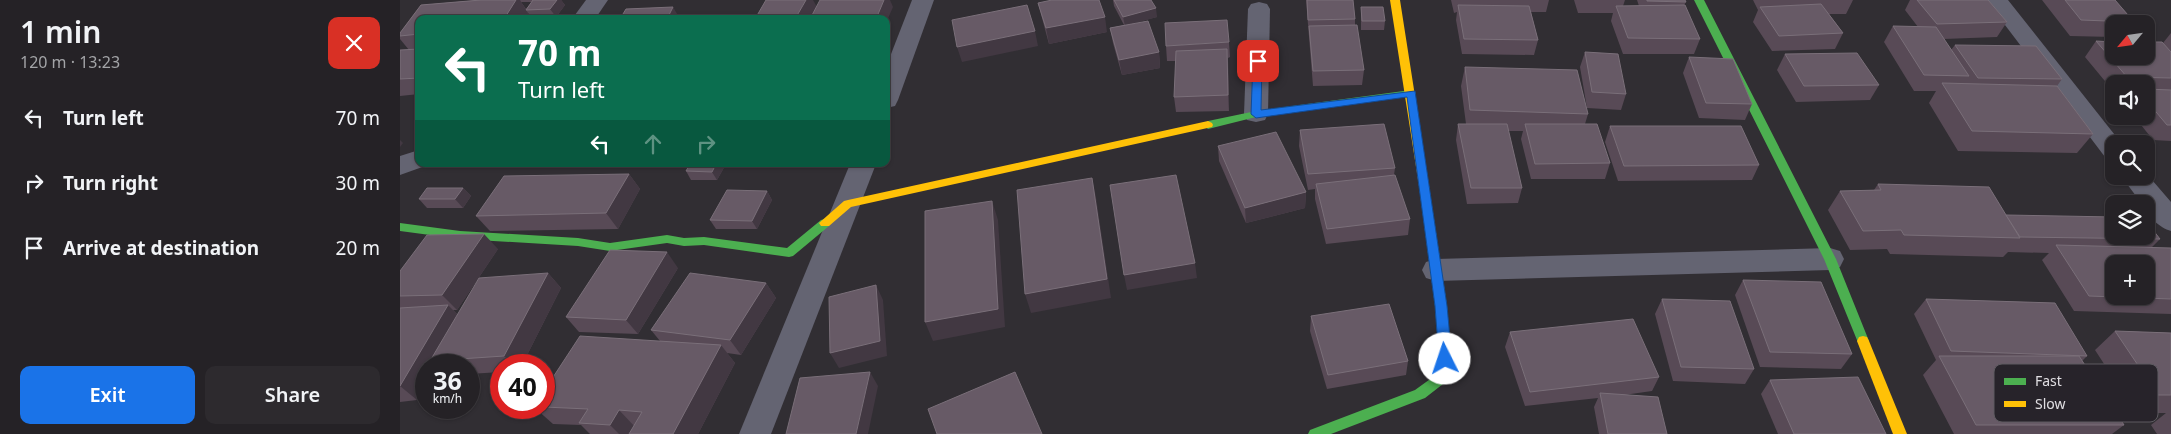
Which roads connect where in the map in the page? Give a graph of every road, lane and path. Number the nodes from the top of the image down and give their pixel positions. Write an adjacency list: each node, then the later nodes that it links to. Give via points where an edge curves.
1 (597, 0): 7 (street)
2 (923, 0): 8 (street)
3 (1395, 0): 9 (street)
4 (1699, 0): 17 (street)
5 (1997, 0): 11 (street)
6 (1259, 9): 10 (street)
7 (586, 15)
8 (890, 89)
9 (1411, 93): 10 (street); 18 (street)
10 (1256, 114): 14 (street)
11 (2105, 139)
12 (862, 167): 14 (street)
13 (2141, 185): 15 (street)
14 (848, 204): 16 (street, via 789,253 704,241 667,239 610,246 460,235); 19 (street)
15 (2171, 221)
16 (400, 227)
17 (1830, 259): 18 (street); 21 (street)
18 (1436, 270): 20 (street, via 1445,359 1438,380 1420,394)
19 (755, 434)
20 (1315, 434)
21 (1900, 434)

